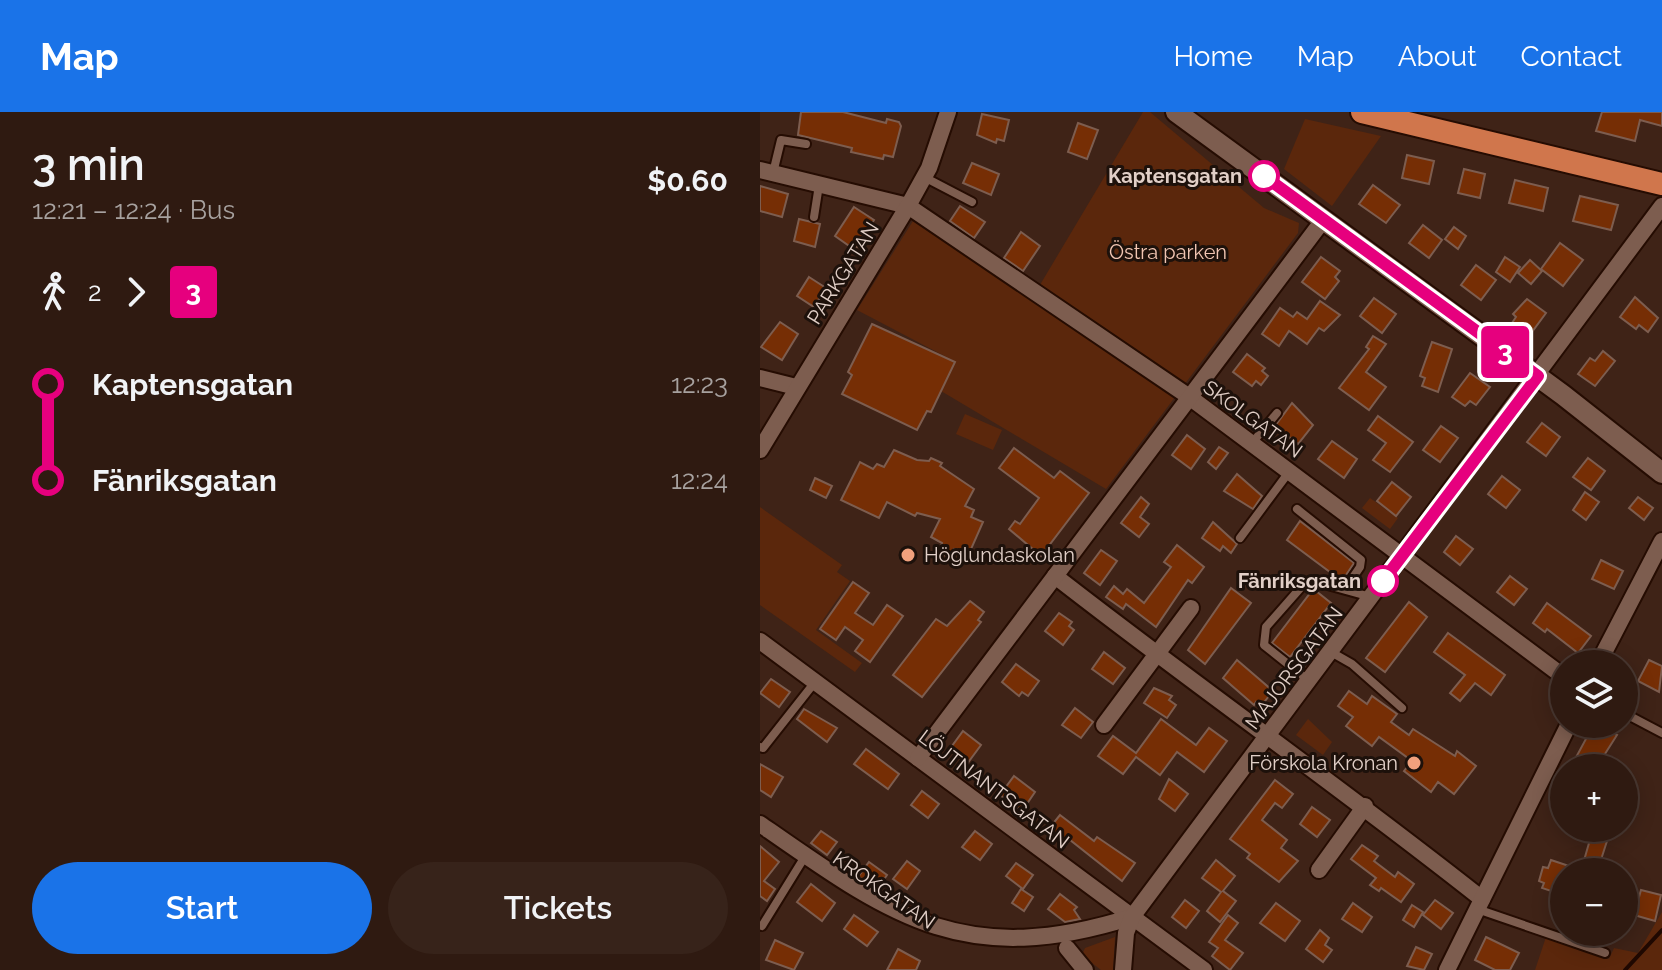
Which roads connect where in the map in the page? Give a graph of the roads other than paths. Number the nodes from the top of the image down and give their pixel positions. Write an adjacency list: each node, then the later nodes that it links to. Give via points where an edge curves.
1 (948, 112): 9 (street, PARKGATAN)
2 (1176, 112): 6 (street)
3 (1197, 112): 6 (street)
4 (1362, 112): 5 (highway)
5 (1397, 116): 11 (highway)
6 (1216, 139): 16 (street)
7 (806, 144): 8 (lane, via 781,140)
8 (767, 172): 10 (street)
9 (924, 177): 12 (lane); 13 (street, PARKGATAN)
10 (820, 184): 13 (street); 15 (lane)
11 (1662, 184)
12 (972, 202)
13 (908, 206): 19 (street, PARKGATAN); 20 (street, SKOLGATAN)
14 (1662, 206): 17 (street, MAJORSGATAN)
15 (814, 217)
16 (1324, 219): 17 (street); 20 (street)
17 (1538, 376): 25 (street); 29 (street, MAJORSGATAN)
18 (760, 378): 19 (street)
19 (796, 387): 23 (street, PARKGATAN)
20 (1188, 396): 22 (street, SKOLGATAN); 30 (street)
21 (1277, 413): 22 (lane)
22 (1252, 443): 24 (street, SKOLGATAN)
23 (760, 450)
24 (1290, 471): 27 (lane); 29 (street, SKOLGATAN)
25 (1662, 473)
26 (1297, 509): 31 (lane, via 1361,560)
27 (1240, 538)
28 (1662, 541): 35 (street)
29 (1402, 556): 32 (street, MAJORSGATAN); 38 (street, SKOLGATAN)
30 (1055, 576): 37 (street); 48 (street)
31 (1345, 589): 32 (lane); 39 (lane, via 1303,585 1266,627 1264,645)
32 (1371, 597): 36 (street, MAJORSGATAN)
33 (1191, 608): 37 (street)
34 (760, 641): 40 (street, LÖJTNANTSGATAN)
35 (1605, 650)
36 (1331, 652): 39 (street, MAJORSGATAN); 41 (lane)
37 (1157, 655): 43 (street); 45 (street)
38 (1550, 667)
39 (1309, 680): 45 (street, MAJORSGATAN)
40 (815, 682): 47 (lane); 48 (street, LÖJTNANTSGATAN)
41 (1402, 708)
42 (1638, 720): 44 (lane)
43 (1104, 725)
44 (1662, 733)
45 (1267, 738): 49 (street); 54 (street, MAJORSGATAN)
46 (1562, 738): 53 (street)
47 (760, 747)
48 (918, 758): 54 (street, LÖJTNANTSGATAN)
49 (1365, 806): 52 (street); 53 (street)
50 (760, 824): 51 (street, KROKGATAN)
51 (804, 858): 55 (lane); 56 (street, KROKGATAN)
52 (1319, 870)
53 (1479, 904): 57 (lane); 61 (street)
54 (1132, 917): 58 (street, via 1062,950); 59 (street, MAJORSGATAN); 60 (street, LÖJTNANTSGATAN)
55 (762, 926)
56 (919, 939)
57 (1605, 953)
58 (1085, 970)
59 (1123, 970)
60 (1204, 970)
61 (1447, 970)

